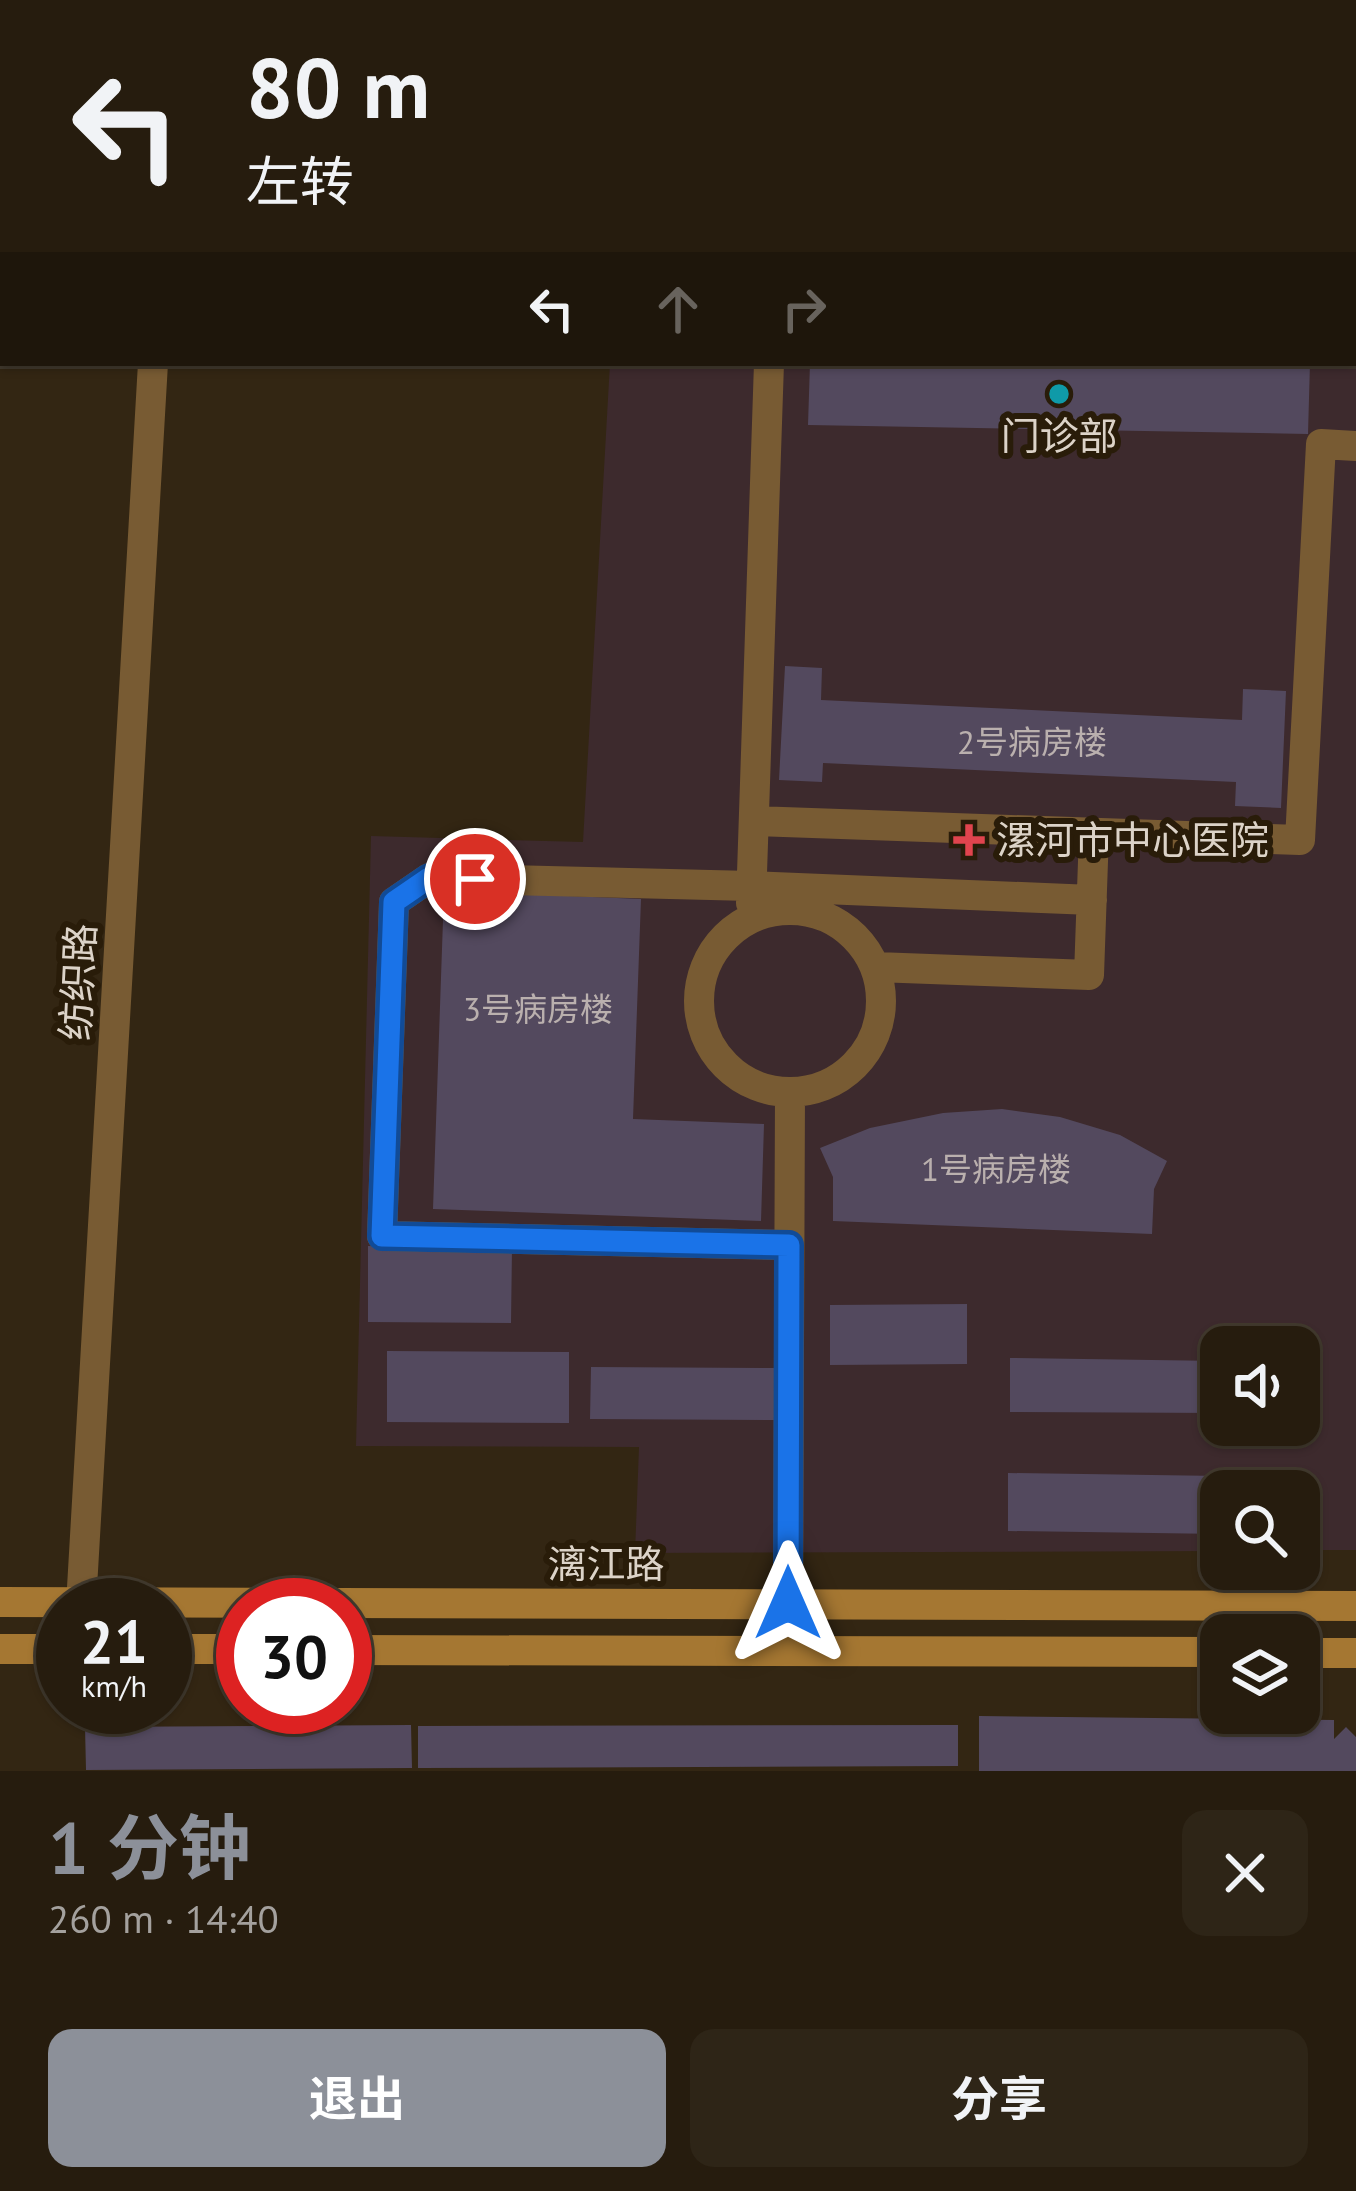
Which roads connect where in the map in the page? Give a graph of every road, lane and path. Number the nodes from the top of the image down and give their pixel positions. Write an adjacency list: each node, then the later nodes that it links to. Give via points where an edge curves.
1 (1338, 0): 2 (street)
2 (1356, 0)
3 (152, 366): 14 (street, 纺织路)
4 (769, 366): 6 (street)
5 (1356, 446): 7 (street, via 1321,444 1300,841)
6 (754, 821): 7 (street); 8 (street)
7 (1094, 833): 9 (street)
8 (751, 886): 9 (street); 10 (street); 13 (street, via 429,878 394,902 382,1236)
9 (1092, 900): 11 (street, via 1089,975)
10 (750, 919): 11 (street, via 809,911 860,941); 12 (street, via 707,962 700,1022 732,1073)
11 (876, 967): 12 (street, via 880,1025 867,1052 847,1074)
12 (790, 1094): 13 (street)
13 (789, 1245): 17 (street)
14 (82, 1578)
15 (0, 1602): 16 (street, 漓江路)
16 (36, 1603)
17 (788, 1603): 18 (street, 漓江路); 19 (street, 漓江路)
18 (192, 1604)
19 (1356, 1606)
20 (0, 1648): 21 (street)
21 (36, 1649)
22 (372, 1650): 23 (street)
23 (1200, 1652)
24 (1320, 1653): 25 (street)
25 (1356, 1653)

